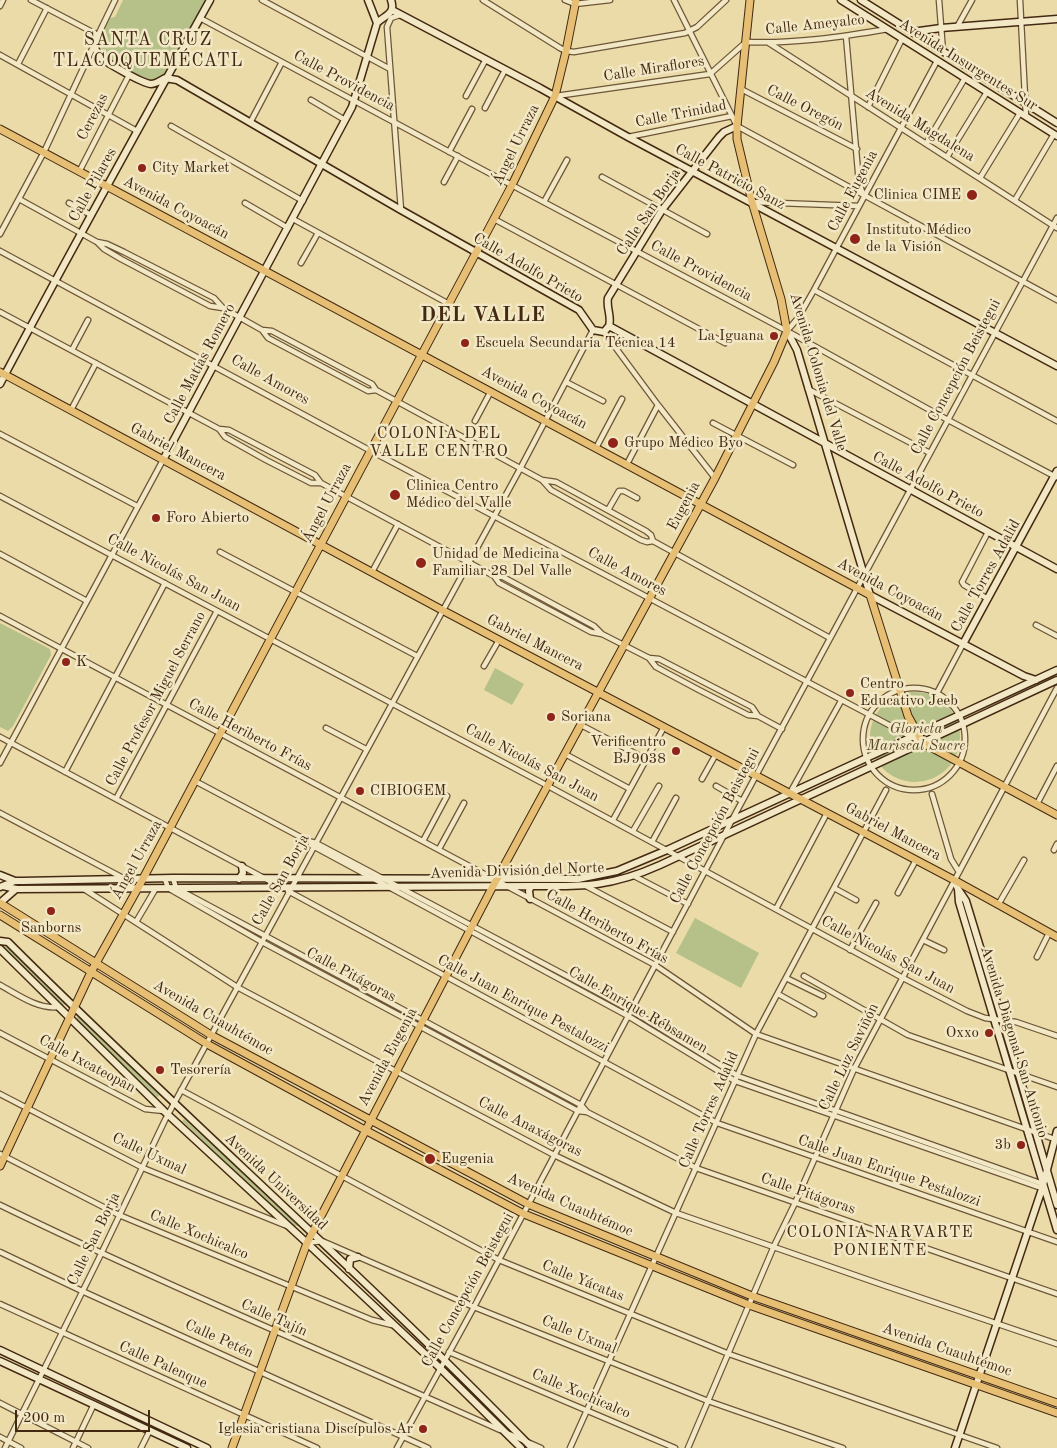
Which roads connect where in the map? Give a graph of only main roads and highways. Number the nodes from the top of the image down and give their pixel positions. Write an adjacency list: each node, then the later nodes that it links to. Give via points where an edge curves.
1 (750, 0): 4 (main road, Avenida Colonia del Valle, via 741,90 734,116 752,202)
2 (575, 2): 5 (main road, Ángel Urraza, via 555,96 477,253)
3 (0, 129): 5 (main road, Avenida Coyoacán)
4 (787, 330): 7 (main road, Eugenia, via 774,362)
5 (422, 354): 7 (main road, Avenida Coyoacán); 8 (main road, Ángel Urraza)
6 (2, 374): 8 (main road, Gabriel Mancera)
7 (701, 504): 9 (main road, Avenida Coyoacán); 10 (main road, Eugenia)
8 (321, 544): 10 (main road, Gabriel Mancera); 15 (main road, Ángel Urraza)
9 (870, 595): 11 (main road, Avenida Colonia del Valle, via 915,736 923,744)
10 (599, 692): 14 (main road, Gabriel Mancera); 17 (main road, Avenida Eugenia)
11 (1057, 815)
12 (0, 903): 15 (main road, Avenida Cuauhtémoc)
13 (0, 915): 16 (main road, Avenida Cuauhtémoc)
14 (1057, 937)
15 (96, 963): 16 (main road, Ángel Urraza); 17 (main road, Avenida Cuauhtémoc, via 211,1035)
16 (91, 972): 18 (main road, Avenida Cuauhtémoc, via 207,1044); 19 (main road, Ángel Urraza)
17 (370, 1121): 18 (main road, Avenida Eugenia); 21 (main road, Avenida Cuauhtémoc, via 528,1204 656,1257 752,1296)
18 (365, 1130): 22 (main road, Avenida Cuauhtémoc, via 524,1214 749,1305); 23 (main road, Avenida Eugenia, via 307,1243)
19 (2, 1155): 20 (main road)
20 (0, 1166)
21 (1057, 1403)
22 (1057, 1414)
23 (232, 1448)

